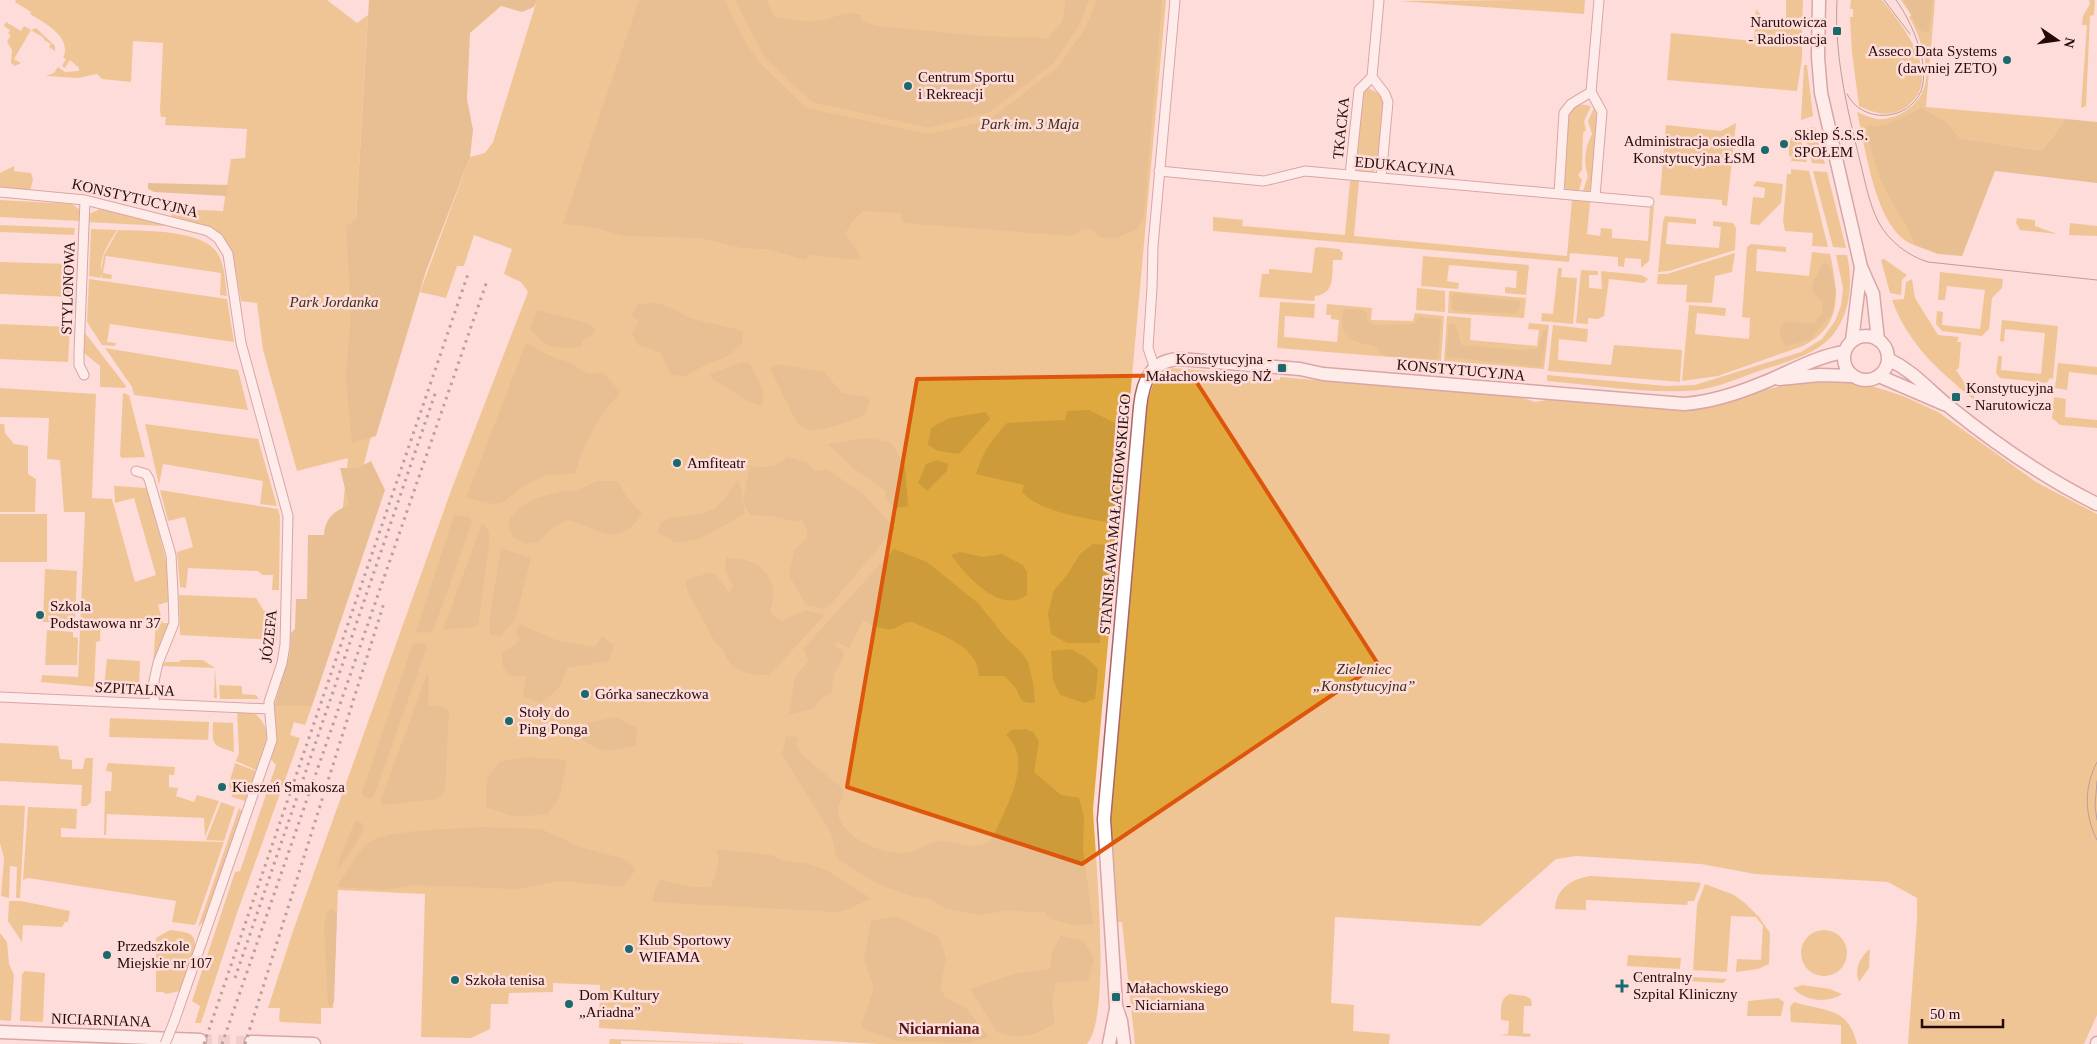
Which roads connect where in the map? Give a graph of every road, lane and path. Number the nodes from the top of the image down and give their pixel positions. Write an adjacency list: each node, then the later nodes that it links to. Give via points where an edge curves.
1 (1175, 0): 7 (street)
2 (1379, 0): 5 (street, TKACKA)
3 (1599, 0): 6 (street)
4 (1819, 0): 16 (street, via 1818,57 1822,101)
5 (1372, 77): 8 (street, TKACKA, via 1359,90); 9 (street, via 1388,102)
6 (1591, 92): 11 (street, via 1571,104 1564,113); 12 (street, via 1602,112)
7 (1160, 171): 8 (street, EDUKACYJNA, via 1264,181 1305,170); 21 (street, via 1148,348)
8 (1350, 175): 9 (street, EDUKACYJNA)
9 (1381, 178): 11 (street, EDUKACYJNA)
10 (0, 192): 13 (street, KONSTYTUCYJNA)
11 (1559, 194): 12 (street, EDUKACYJNA)
12 (1595, 197): 14 (street, EDUKACYJNA)
13 (85, 200): 15 (street, KONSTYTUCYJNA, via 208,231); 22 (street, STYLONOWA, via 79,353 79,365)
14 (1649, 202)
15 (225, 249): 31 (street, JÓZEFA, via 230,262 241,343 289,524 285,651)
16 (1861, 267): 17 (street, via 1873,294); 18 (street)
17 (1878, 340): 18 (street, via 1865,336); 20 (street)
18 (1852, 341): 19 (street)
19 (1844, 352): 23 (street, via 1844,364); 25 (street, KONSTYTUCYJNA, via 1820,358)
20 (1888, 359): 24 (street); 26 (street, via 1915,375)
21 (1154, 366): 25 (street, KONSTYTUCYJNA, via 1167,360 1187,359 1673,404 1707,401); 32 (street, STANISŁAWA MAŁACHOWSKIEGO, via 1145,382 1140,406 1105,811 1105,859)
22 (84, 375)
23 (1852, 376): 24 (street, via 1864,381); 25 (street, KONSTYTUCYJNA, via 1820,375)
24 (1879, 376): 26 (street)
25 (1765, 382)
26 (1948, 406): 28 (street, via 2021,462)
27 (136, 470): 30 (street, via 149,479 172,560 174,623 158,663)
28 (2097, 504)
29 (0, 696): 30 (street, SZPITALNA)
30 (154, 704): 31 (street, SZPITALNA)
31 (269, 709): 36 (street, JÓZEFA, bridge, via 271,744)
32 (1116, 1006): 38 (street, STANISŁAWA MAŁACHOWSKIEGO); 39 (street, STANISŁAWA MAŁACHOWSKIEGO)
33 (0, 1032): 34 (street, NICIARNIANA)
34 (200, 1040)
35 (252, 1042): 37 (street)
36 (165, 1044)
37 (314, 1044)
38 (1109, 1044)
39 (1124, 1044)

